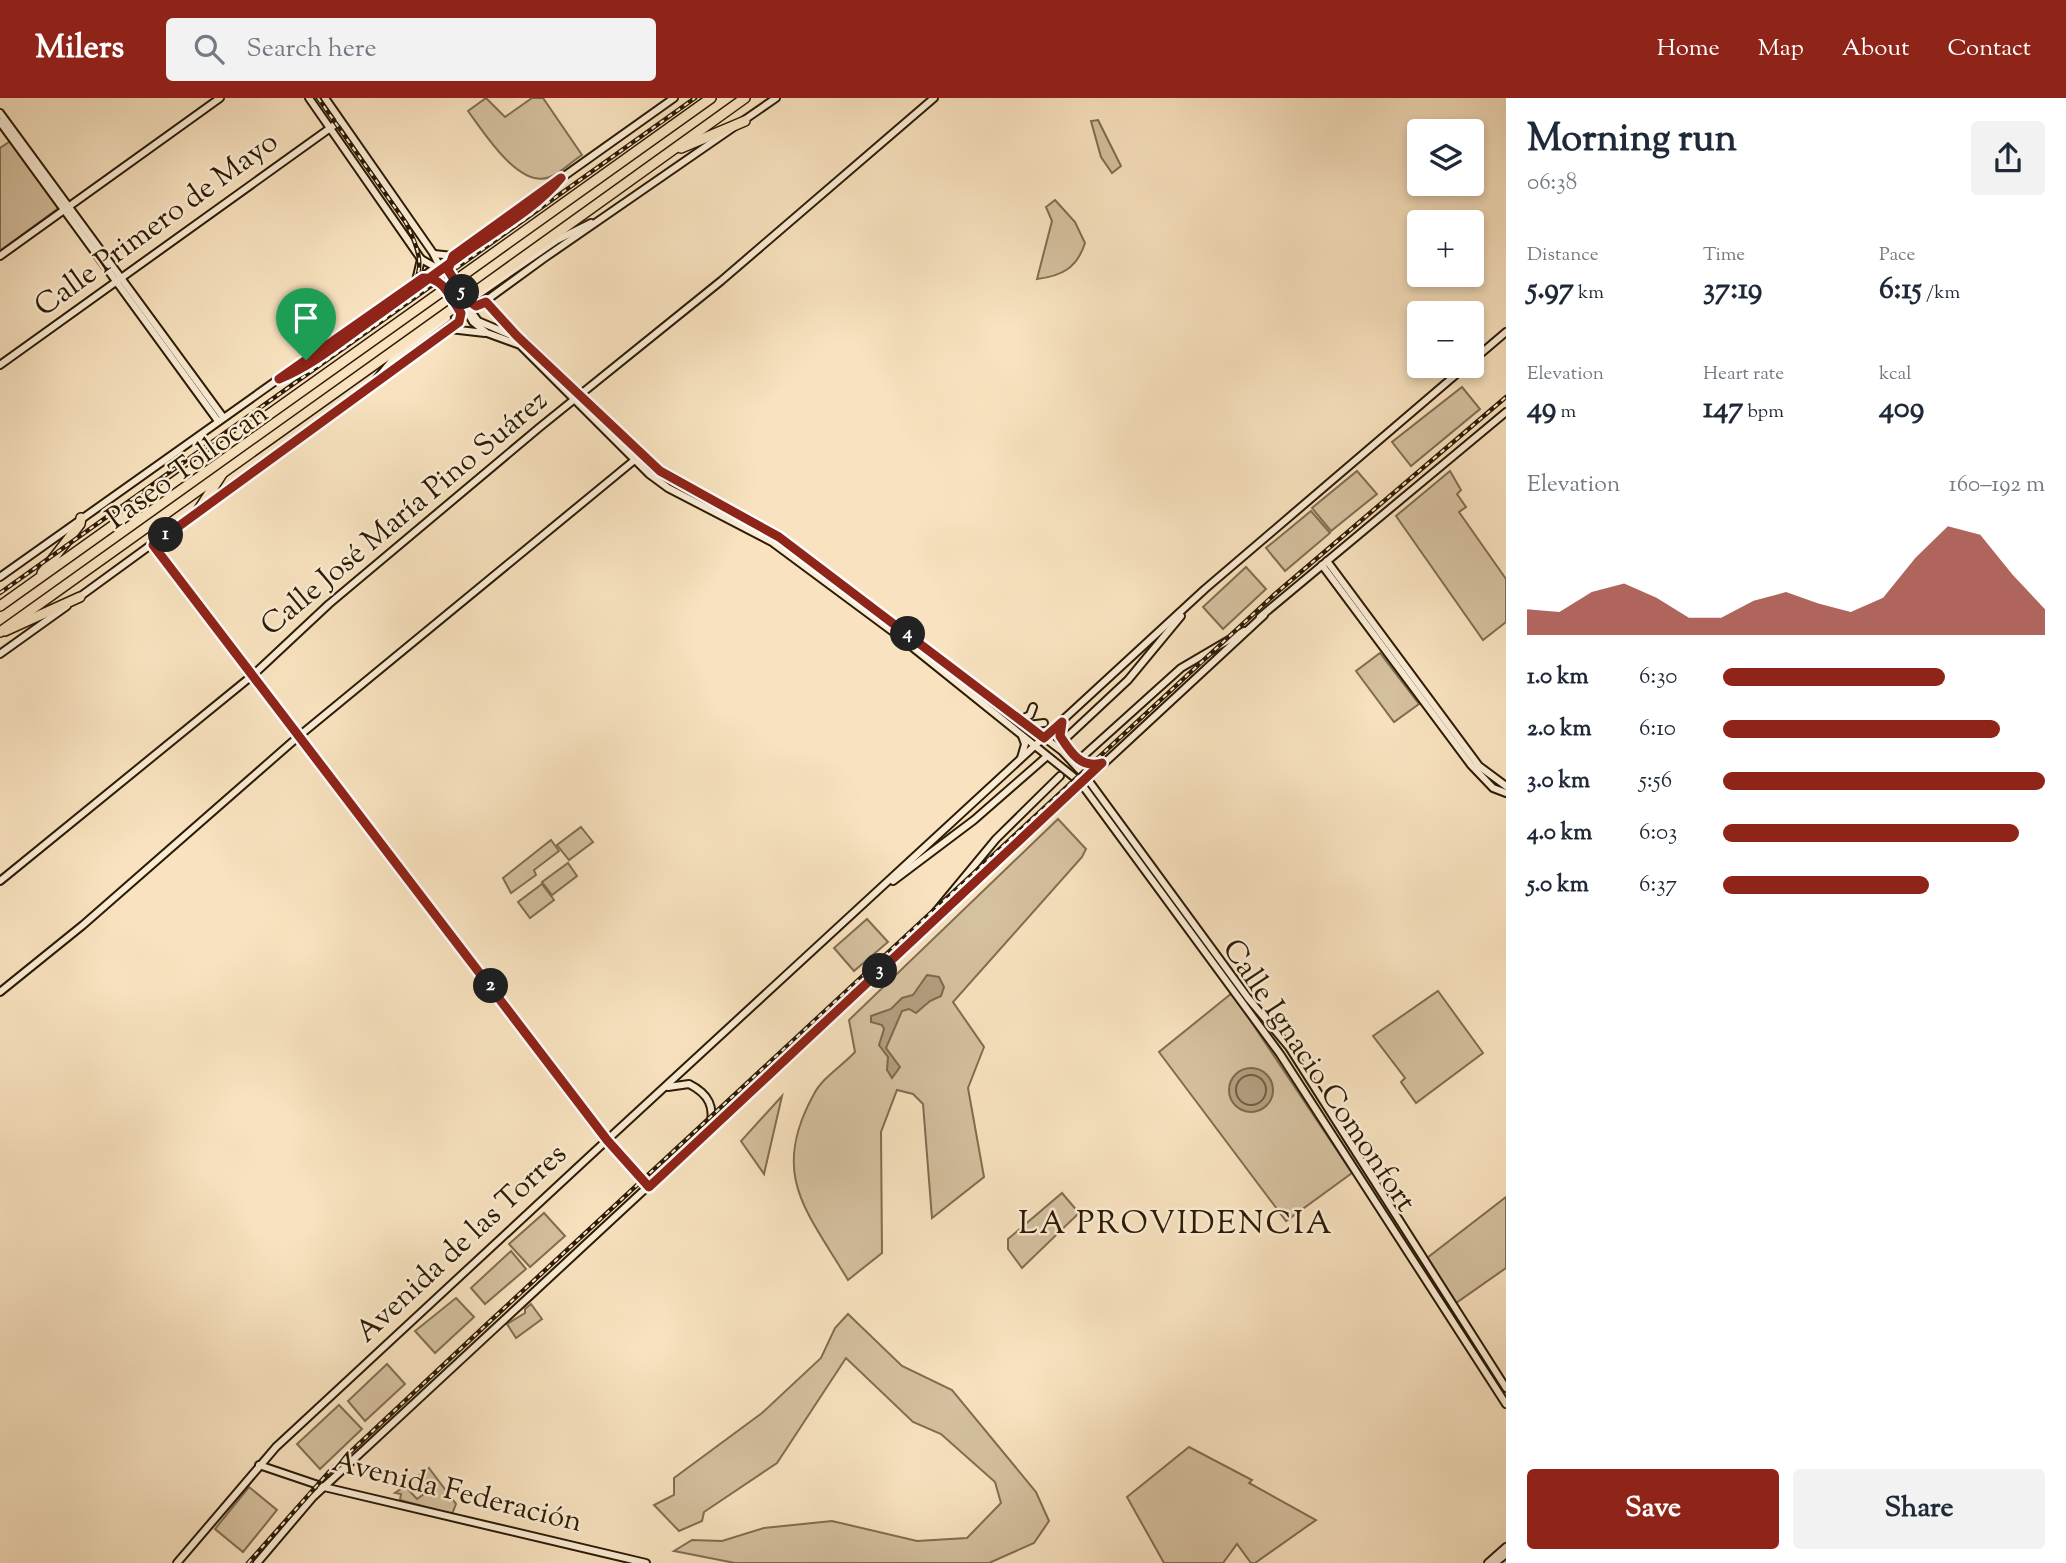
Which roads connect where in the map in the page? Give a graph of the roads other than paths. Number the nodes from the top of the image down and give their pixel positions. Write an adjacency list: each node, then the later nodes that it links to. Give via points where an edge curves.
1 (220, 98): 16 (main road)
2 (309, 98): 13 (main road)
3 (325, 98): 10 (main road)
4 (674, 98): 15 (main road)
5 (711, 98): 52 (highway, Paseo Tollocan, bridge)
6 (745, 98): 14 (highway, Paseo Tollocan)
7 (776, 98): 11 (main road)
8 (934, 98): 40 (main road, Calle José María Pino Suárez, via 721,281)
9 (0, 113): 16 (main road)
10 (341, 121): 13 (main road, Calle Primero de Mayo); 18 (main road)
11 (745, 121): 14 (highway); 17 (main road)
12 (0, 122): 16 (main road)
13 (330, 129): 21 (main road); 24 (main road, Calle Primero de Mayo)
14 (666, 154): 26 (highway, Paseo Tollocan)
15 (561, 178): 20 (main road); 38 (main road, bridge, via 547,194 310,364)
16 (65, 209): 19 (main road); 24 (main road)
17 (605, 218): 26 (main road, via 557,240); 27 (main road)
18 (433, 254): 20 (main road); 22 (main road)
19 (0, 256)
20 (453, 256): 22 (main road); 27 (main road, via 448,270 455,281 471,304)
21 (421, 259): 22 (main road); 25 (main road)
22 (438, 267): 23 (main road); 29 (main road)
23 (423, 278): 25 (main road); 30 (main road, via 438,280 461,313)
24 (117, 281): 36 (main road, Calle Primero de Mayo); 43 (main road)
25 (415, 284): 38 (main road)
26 (473, 295): 28 (highway, Paseo Tollocan, bridge)
27 (485, 303): 29 (main road); 34 (main road)
28 (454, 310): 39 (main road, via 395,357); 46 (highway, Paseo Tollocan)
29 (470, 313): 30 (main road); 33 (main road, via 474,324); 34 (main road, via 484,326)
30 (459, 322): 31 (main road)
31 (449, 328): 33 (main road); 39 (main road)
32 (1506, 332): 35 (main road)
33 (486, 333): 41 (main road, via 520,345)
34 (517, 336): 40 (main road)
35 (1484, 351)
36 (0, 365)
37 (1452, 378): 54 (main road)
38 (279, 379): 43 (main road)
39 (370, 386): 47 (main road)
40 (579, 395): 41 (main road, Calle José María Pino Suárez); 44 (main road)
41 (573, 401): 45 (main road); 59 (main road, Calle José María Pino Suárez, via 325,607)
42 (1506, 412): 50 (main road)
43 (220, 419): 48 (main road)
44 (640, 455): 45 (main road); 62 (main road, via 669,477 779,537)
45 (633, 461): 66 (main road, via 668,488 772,542); 67 (main road)
46 (224, 471): 47 (highway); 57 (highway, Paseo Tollocan)
47 (196, 514): 49 (main road)
48 (81, 518): 51 (main road); 52 (highway)
49 (153, 545): 53 (main road); 59 (main road)
50 (1324, 563): 56 (main road); 61 (main road)
51 (0, 577)
52 (35, 582): 55 (highway, Paseo Tollocan)
53 (80, 597): 57 (highway); 58 (main road)
54 (1187, 605): 63 (main road); 69 (main road, via 1128,680)
55 (0, 606)
56 (1264, 615): 72 (main road, via 1227,643 1181,668); 74 (main road)
57 (0, 632)
58 (0, 654)
59 (253, 675): 67 (main road); 82 (main road, Calle José María Pino Suárez)
60 (1032, 706): 62 (main road, via 1030,715)
61 (1431, 706): 78 (main road, via 1479,766); 80 (main road, via 1479,774)
62 (1020, 720): 65 (main road)
63 (1062, 722): 68 (main road); 74 (main road, via 1060,736 1080,761)
64 (1044, 723): 65 (main road)
65 (1028, 725): 68 (main road)
66 (1018, 731): 70 (main road); 73 (main road, via 1025,744)
67 (299, 736): 85 (main road); 88 (main road)
68 (1044, 738): 70 (main road); 77 (main road)
69 (1066, 738)
70 (1037, 745): 73 (main road); 77 (main road)
71 (1045, 758): 83 (main road, via 974,820)
72 (1080, 758)
73 (1020, 759): 83 (main road)
74 (1102, 763): 75 (main road)
75 (1095, 769): 77 (main road); 79 (main road)
76 (1060, 776): 84 (main road, via 996,839)
77 (1083, 779): 79 (main road, Calle Ignacio Comonfort); 81 (main road)
78 (1506, 786)
79 (1091, 788): 81 (main road, via 1077,791); 90 (main road, Calle Ignacio Comonfort, via 1289,1047); 91 (main road, Calle Ignacio Comonfort, via 1280,1054)
80 (1506, 793)
81 (1050, 811): 84 (main road)
82 (0, 881)
83 (882, 887): 86 (main road, Avenida de las Torres)
84 (920, 933): 87 (main road)
85 (0, 992)
86 (659, 1092): 87 (main road, via 682,1083 698,1088 713,1110); 88 (main road, Avenida de las Torres)
87 (710, 1130): 89 (main road)
88 (607, 1140): 89 (main road); 92 (main road, Avenida de las Torres)
89 (649, 1187): 93 (main road)
90 (1506, 1388)
91 (1506, 1404)
92 (259, 1465): 93 (main road, Avenida Federación); 96 (main road, Avenida de las Torres)
93 (324, 1487): 97 (main road); 98 (main road, Avenida Federación)
94 (1506, 1548): 99 (main road)
95 (1506, 1554): 100 (main road)
96 (177, 1563)
97 (257, 1563)
98 (646, 1563)
99 (1488, 1563)
100 (1495, 1563)

